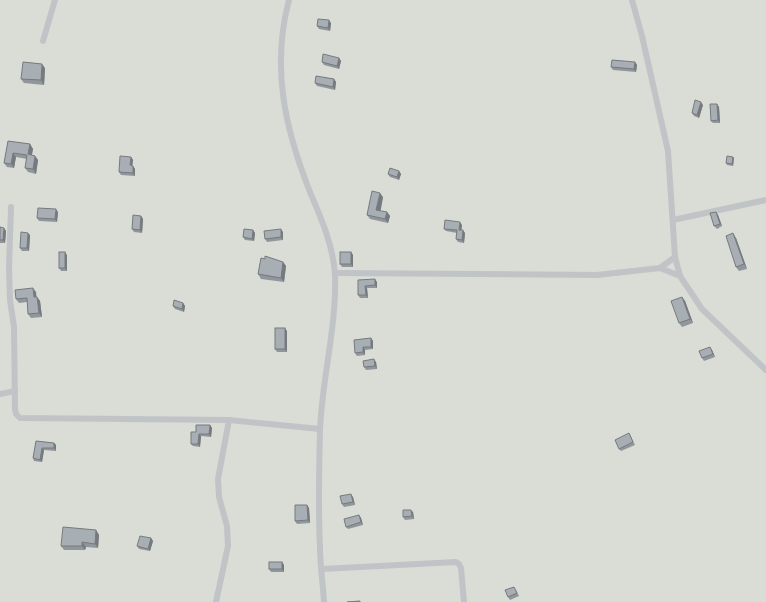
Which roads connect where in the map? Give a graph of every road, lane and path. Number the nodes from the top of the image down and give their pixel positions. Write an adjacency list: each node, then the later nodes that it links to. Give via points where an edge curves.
1 (54, 0): 4 (street)
2 (289, 0): 10 (street, via 280,63 283,103 297,157 321,216)
3 (632, 0): 7 (street, via 668,150)
4 (43, 42)
5 (766, 200): 7 (street)
6 (11, 207): 13 (street, via 8,268 14,327)
7 (673, 220): 8 (street)
8 (675, 257): 9 (street); 11 (street)
9 (660, 268): 10 (street, via 597,275); 11 (street)
10 (335, 273): 16 (street)
11 (680, 276): 12 (street, via 702,309)
12 (766, 370)
13 (15, 391): 14 (street); 15 (street, via 16,414 27,419)
14 (0, 394)
15 (229, 420): 16 (street); 18 (street, via 218,479 228,546)
16 (320, 429): 17 (street)
17 (322, 569): 19 (street); 20 (street, via 456,562 461,568)
18 (216, 602)
19 (324, 602)
20 (464, 602)

